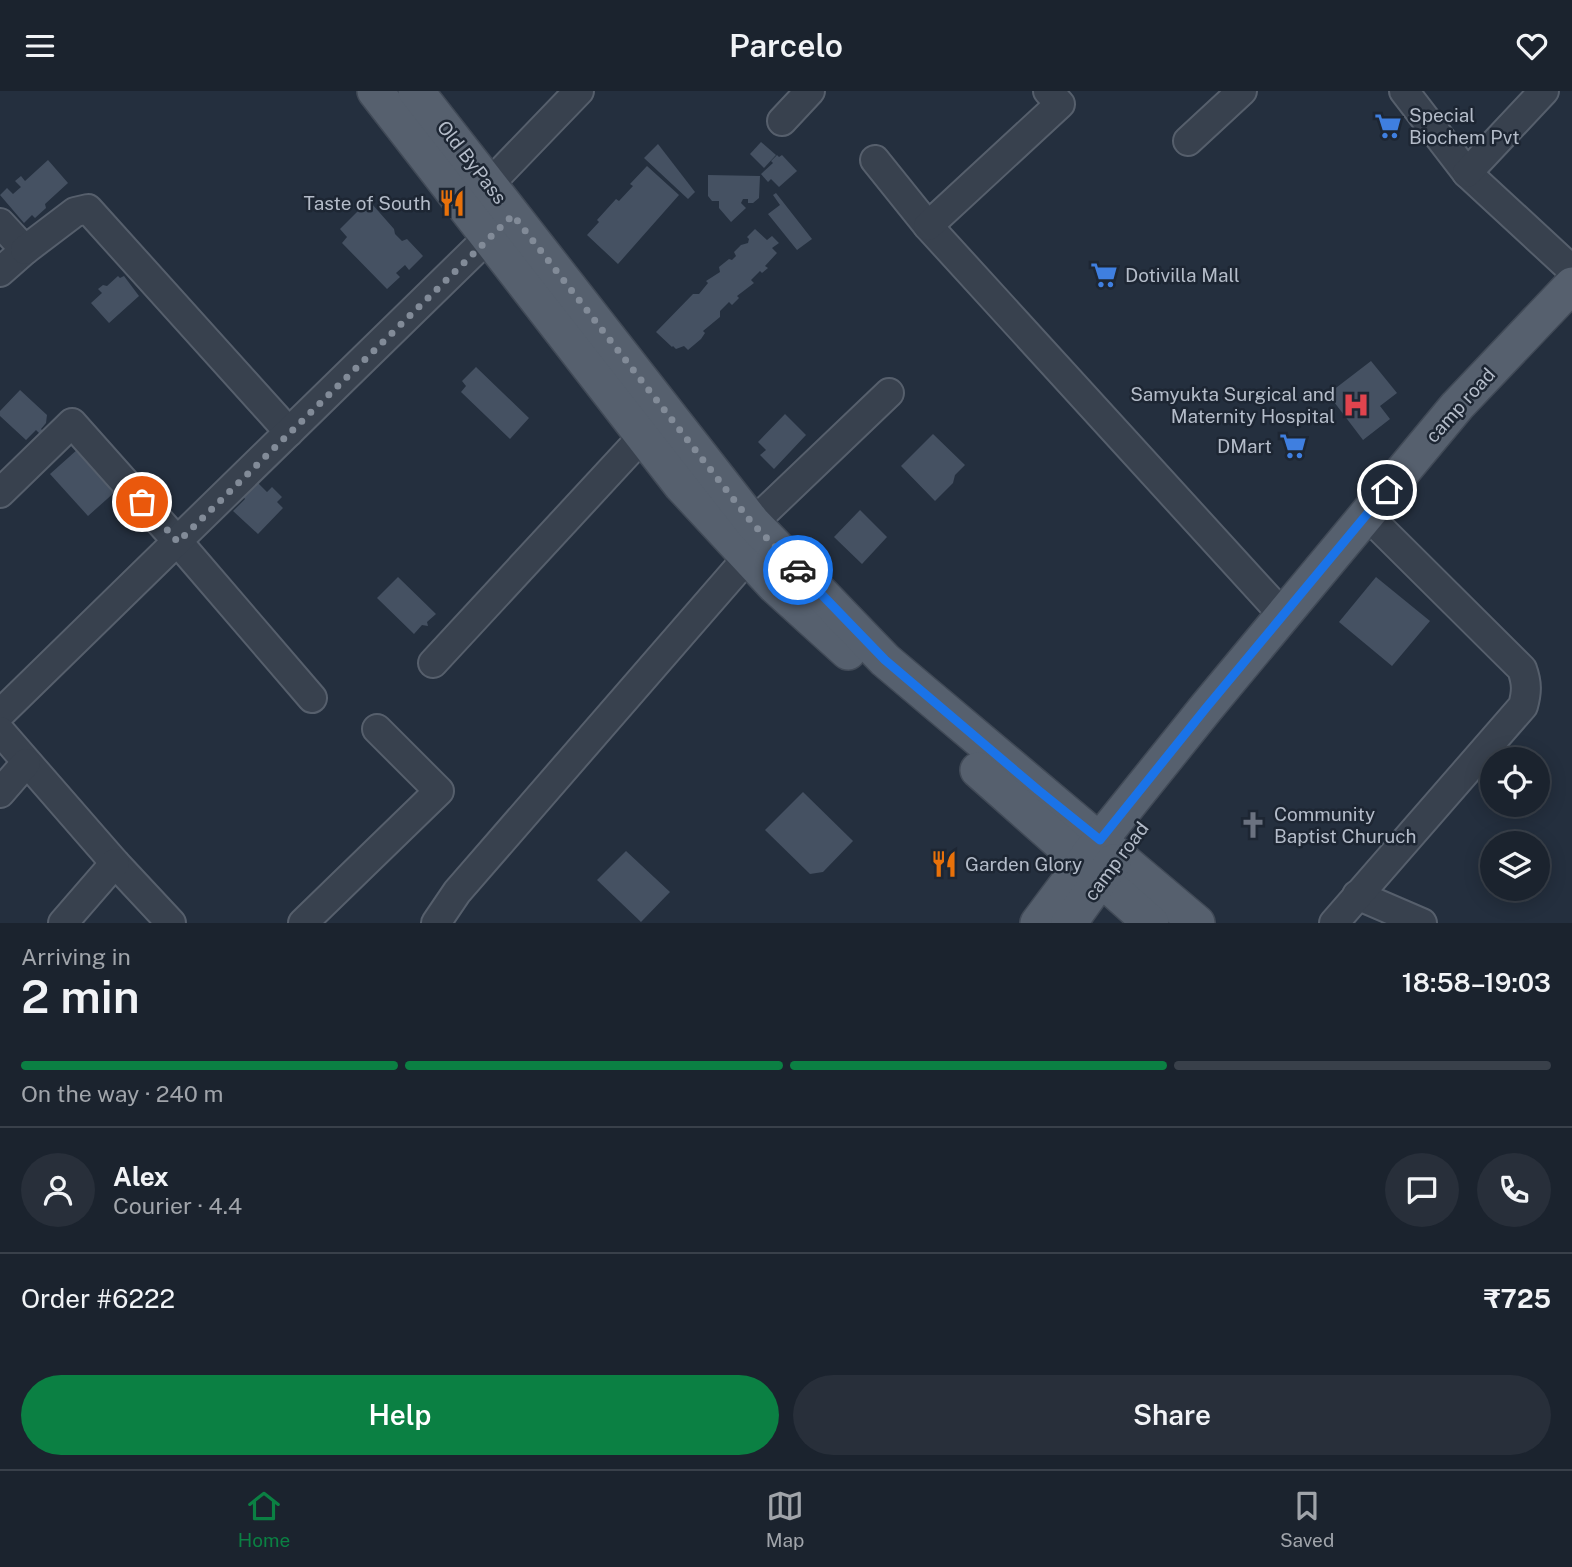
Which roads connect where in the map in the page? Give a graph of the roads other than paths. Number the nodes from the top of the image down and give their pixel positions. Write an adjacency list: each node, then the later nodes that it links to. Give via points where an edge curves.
1 (375, 91): 13 (main road)
2 (416, 91): 13 (main road, Old ByPass)
3 (579, 91): 13 (street)
4 (810, 91): 9 (street)
5 (1048, 91): 16 (street, via 1059,104)
6 (1242, 91): 10 (street)
7 (1404, 91): 12 (street)
8 (1544, 91): 12 (street)
9 (782, 121)
10 (1188, 141)
11 (875, 160): 16 (street)
12 (1467, 173): 18 (street)
13 (478, 196): 15 (main road, Old ByPass)
14 (0, 223): 17 (street)
15 (500, 226): 23 (street); 24 (main road); 26 (main road, Old ByPass)
16 (928, 226): 30 (street)
17 (25, 250): 19 (street); 23 (street, via 75,212 88,209)
18 (1572, 270)
19 (0, 272)
20 (1572, 285): 30 (main road, camp road, via 1457,406)
21 (1572, 320): 27 (main road, camp road, via 1473,421)
22 (888, 393): 26 (street)
23 (289, 432): 28 (street)
24 (643, 436): 29 (main road); 31 (street)
25 (0, 493): 28 (street, via 72,423)
26 (752, 523): 38 (main road, Old ByPass, via 885,660 1038,790)
27 (1381, 529): 38 (main road, camp road, via 1223,722); 40 (street, via 1522,669 1527,684 1523,706)
28 (178, 542): 32 (street); 33 (street)
29 (748, 557): 38 (main road, via 775,586); 44 (street, via 457,892)
30 (1283, 615): 38 (main road, camp road)
31 (433, 663)
32 (312, 698)
33 (0, 714)
34 (377, 729): 43 (street, via 439,791)
35 (0, 731): 36 (street)
36 (26, 763): 37 (street); 39 (street)
37 (0, 793)
38 (1100, 860): 45 (main road, camp road); 46 (main road, camp road); 47 (main road); 48 (main road, Old ByPass)
39 (115, 863): 41 (street); 42 (street)
40 (1357, 895): 49 (street); 50 (street)
41 (62, 923)
42 (171, 923)
43 (303, 923)
44 (436, 923)
45 (1038, 923)
46 (1069, 923)
47 (1151, 923)
48 (1197, 923)
49 (1334, 923)
50 (1422, 923)

